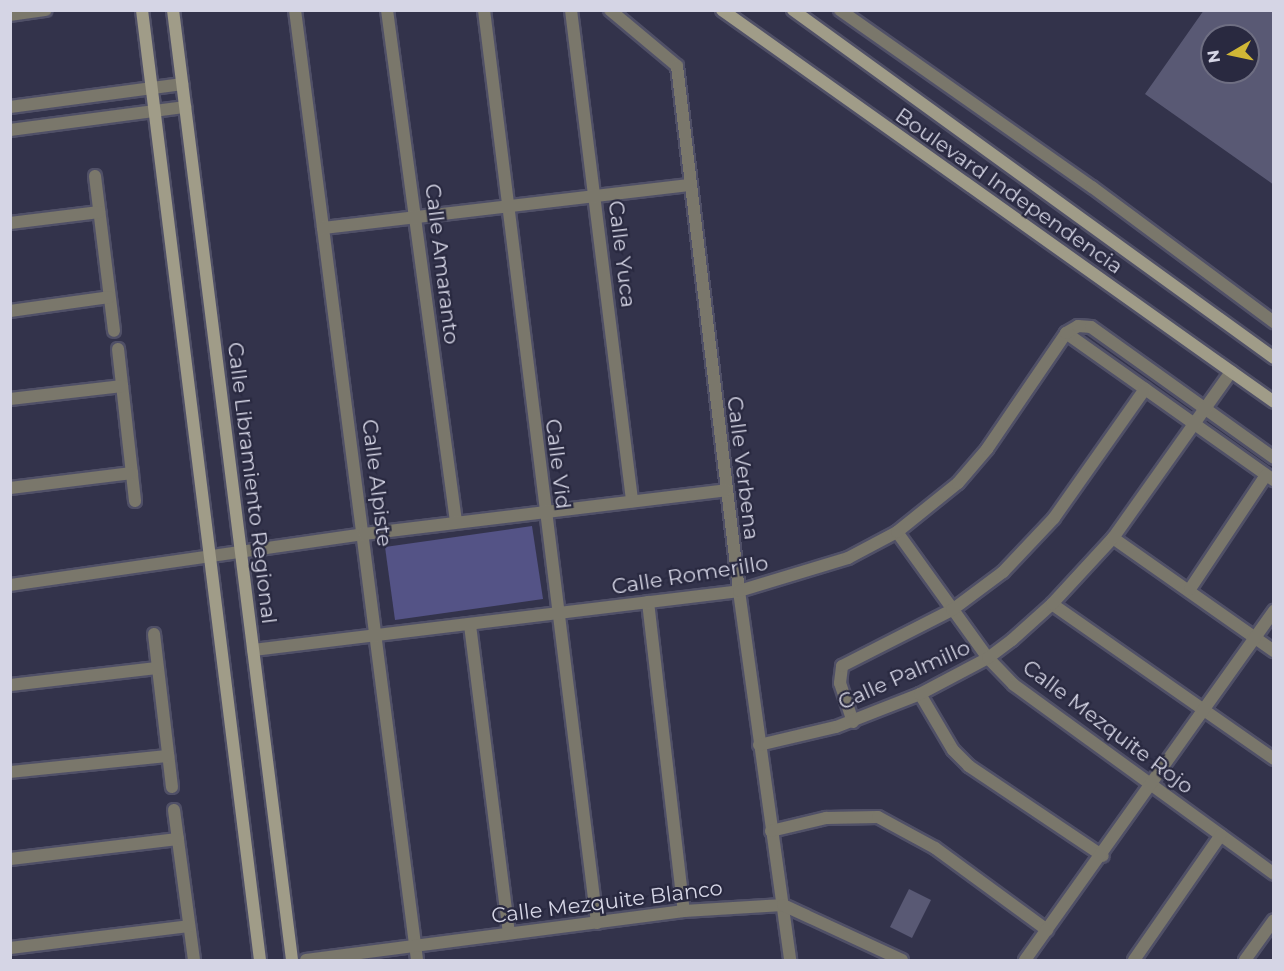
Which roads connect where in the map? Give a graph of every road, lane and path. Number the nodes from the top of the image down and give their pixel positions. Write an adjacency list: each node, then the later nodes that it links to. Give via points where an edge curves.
1 (46, 10): 12 (street)
2 (142, 10): 14 (street)
3 (173, 10): 13 (street, Calle Libramiento Regional)
4 (295, 10): 26 (street, Calle Alpiste)
5 (387, 10): 24 (street, Calle Amaranto)
6 (484, 10): 22 (street, Calle Vid)
7 (571, 10): 21 (street, Calle Yuca)
8 (610, 10): 20 (street, Calle Verbena, via 677,66)
9 (722, 10): 34 (street, Boulevard Independencia)
10 (793, 10): 33 (street, Boulevard Independencia)
11 (840, 10): 29 (street, via 1092,187)
12 (10, 15)
13 (182, 84): 14 (street); 16 (street, Calle Libramiento Regional)
14 (152, 89): 15 (street); 17 (street)
15 (10, 107)
16 (185, 107): 17 (street); 53 (street, Calle Libramiento Regional)
17 (156, 111): 18 (street); 54 (street)
18 (10, 130)
19 (95, 176): 23 (street)
20 (689, 185): 21 (street); 45 (street, Calle Verbena)
21 (595, 196): 22 (street); 47 (street, Calle Yuca)
22 (507, 206): 24 (street); 48 (street, Calle Vid)
23 (99, 212): 25 (street); 27 (street)
24 (417, 217): 26 (street); 49 (street, Calle Amaranto)
25 (10, 223)
26 (323, 228): 51 (street, Calle Alpiste)
27 (109, 297): 28 (street); 30 (street)
28 (10, 311)
29 (1274, 322)
30 (114, 331)
31 (1066, 333): 36 (street); 39 (street, via 1078,326 1091,327); 50 (street, Calle Romerillo, via 987,449 941,498)
32 (118, 349): 35 (street)
33 (1274, 358)
34 (1231, 372): 38 (street, Boulevard Independencia); 39 (street, Calle Palmillo)
35 (122, 386): 37 (street); 42 (street)
36 (1145, 389): 40 (street); 60 (street, via 1054,518 1003,572)
37 (10, 399)
38 (1274, 402)
39 (1204, 409): 40 (street, Calle Palmillo); 41 (street)
40 (1193, 424): 43 (street); 52 (street, Calle Palmillo)
41 (1274, 458)
42 (132, 473): 44 (street); 46 (street)
43 (1270, 478): 56 (street)
44 (10, 488)
45 (726, 490): 47 (street); 57 (street, Calle Verbena)
46 (135, 501)
47 (632, 501): 48 (street)
48 (545, 512): 49 (street); 62 (street, Calle Vid)
49 (456, 522): 51 (street)
50 (897, 532): 57 (street, Calle Romerillo, via 838,562); 60 (street, Calle Mezquite Rojo)
51 (364, 534): 53 (street); 65 (street, Calle Alpiste)
52 (1113, 538): 56 (street); 59 (street, Calle Palmillo)
53 (241, 553): 54 (street); 67 (street, Calle Libramiento Regional)
54 (212, 558): 55 (street); 98 (street)
55 (10, 585)
56 (1190, 589): 66 (street)
57 (739, 591): 58 (street, Calle Romerillo); 75 (street, Calle Verbena)
58 (648, 602): 62 (street, Calle Romerillo); 89 (street)
59 (1052, 604): 69 (street, Calle Palmillo); 73 (street)
60 (952, 610): 69 (street, Calle Mezquite Rojo); 74 (street, via 842,666 840,683)
61 (1274, 611): 66 (street)
62 (558, 614): 63 (street, Calle Romerillo); 91 (street, Calle Vid)
63 (470, 625): 65 (street, Calle Romerillo); 94 (street)
64 (154, 634): 70 (street)
65 (376, 636): 67 (street, Calle Romerillo); 95 (street, Calle Alpiste)
66 (1254, 637): 68 (street); 73 (street)
67 (253, 650): 99 (street, Calle Libramiento Regional)
68 (1274, 651)
69 (988, 658): 72 (street, Calle Palmillo); 79 (street, Calle Mezquite Rojo, via 1041,706)
70 (157, 668): 71 (street); 76 (street)
71 (10, 685)
72 (920, 694): 74 (street, Calle Palmillo); 85 (street, via 946,741 969,766)
73 (1203, 708): 77 (street); 79 (street)
74 (853, 722): 75 (street, Calle Palmillo)
75 (759, 745): 82 (street, Calle Verbena)
76 (168, 756): 78 (street); 80 (street)
77 (1274, 759)
78 (10, 772)
79 (1148, 782): 83 (street, Calle Mezquite Rojo); 85 (street)
80 (172, 787)
81 (174, 810): 84 (street)
82 (771, 831): 88 (street, Calle Verbena); 93 (street, via 826,818 878,817 935,848)
83 (1221, 835): 87 (street, Calle Mezquite Rojo); 105 (street)
84 (178, 839): 86 (street); 92 (street)
85 (1102, 856): 93 (street)
86 (10, 859)
87 (1274, 874)
88 (783, 905): 89 (street, Calle Mezquite Blanco); 102 (street, Calle Verbena); 103 (street, Calle Mezquite Blanco)
89 (684, 912): 91 (street, Calle Mezquite Blanco)
90 (1274, 920): 106 (street)
91 (597, 923): 94 (street, Calle Mezquite Blanco)
92 (189, 926): 96 (street); 97 (street)
93 (1047, 930): 104 (street)
94 (508, 933): 95 (street, Calle Mezquite Blanco)
95 (416, 945): 100 (street, Calle Mezquite Blanco); 101 (street, Calle Alpiste)
96 (10, 948)
97 (194, 960)
98 (260, 960)
99 (292, 960)
100 (306, 960)
101 (417, 960)
102 (790, 960)
103 (902, 960)
104 (1025, 960)
105 (1134, 960)
106 (1245, 960)

